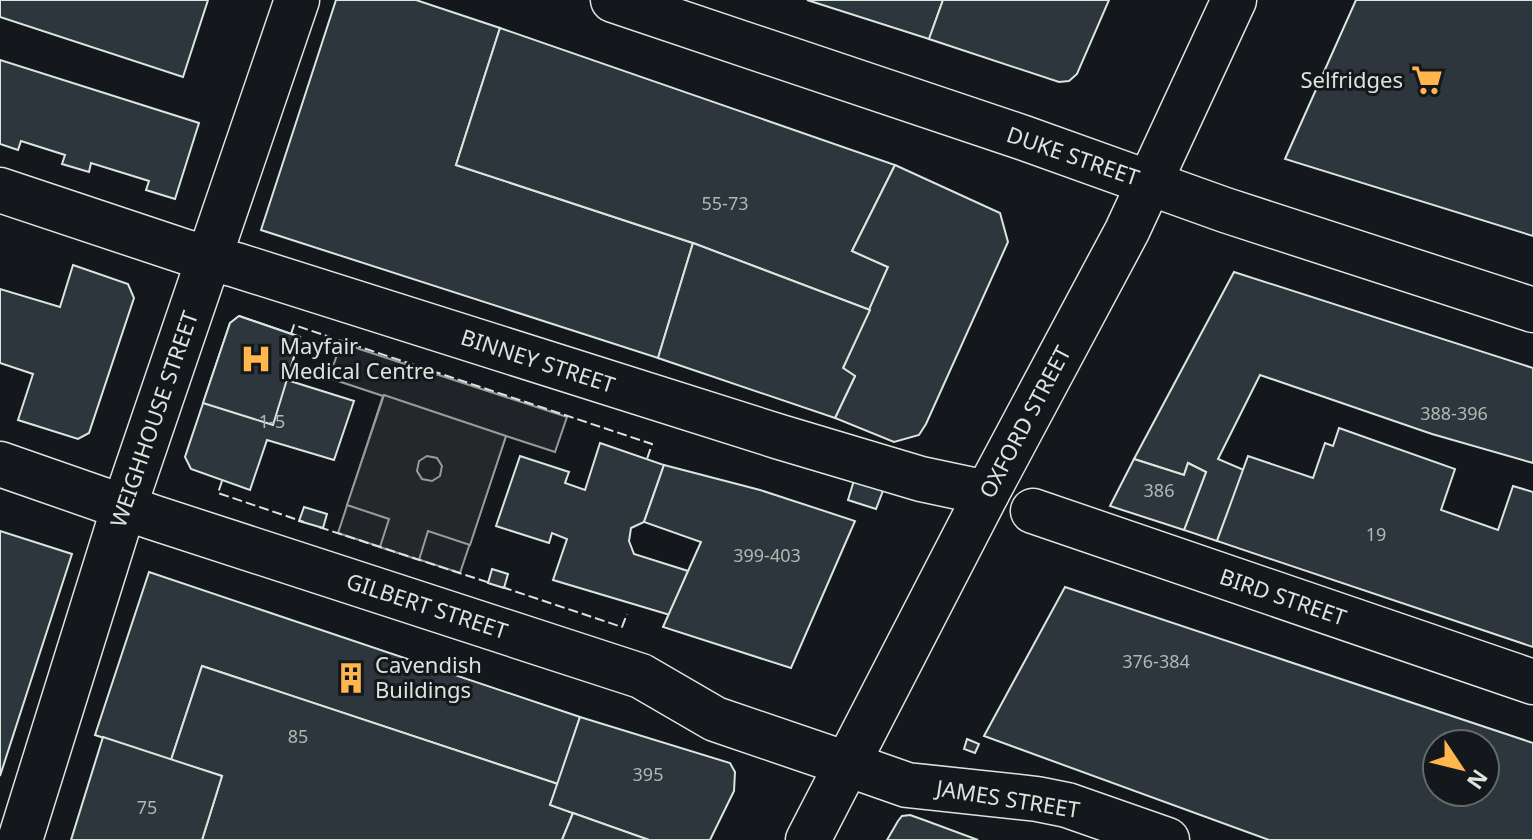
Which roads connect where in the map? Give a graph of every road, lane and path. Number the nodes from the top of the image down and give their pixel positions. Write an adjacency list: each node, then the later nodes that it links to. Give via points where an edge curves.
1 (297, 0): 6 (street, WEIGHHOUSE STREET)
2 (613, 0): 4 (street, DUKE STREET)
3 (1234, 0): 4 (street, OXFORD STREET)
4 (1150, 183): 7 (street, DUKE STREET); 9 (street, OXFORD STREET)
5 (0, 190): 6 (street, BINNEY STREET)
6 (208, 258): 9 (street, BINNEY STREET, via 780,437); 10 (street, WEIGHHOUSE STREET)
7 (1533, 310)
8 (0, 464): 10 (street, GILBERT STREET)
9 (987, 493): 13 (street, OXFORD STREET)
10 (124, 507): 13 (street, GILBERT STREET, via 641,676 715,719); 14 (street, WEIGHHOUSE STREET)
11 (1033, 511): 12 (street, BIRD STREET)
12 (1533, 682)
13 (847, 764): 15 (street, OXFORD STREET); 16 (street, JAMES STREET, via 907,785 1067,805)
14 (20, 840)
15 (808, 840)
16 (1167, 840)

